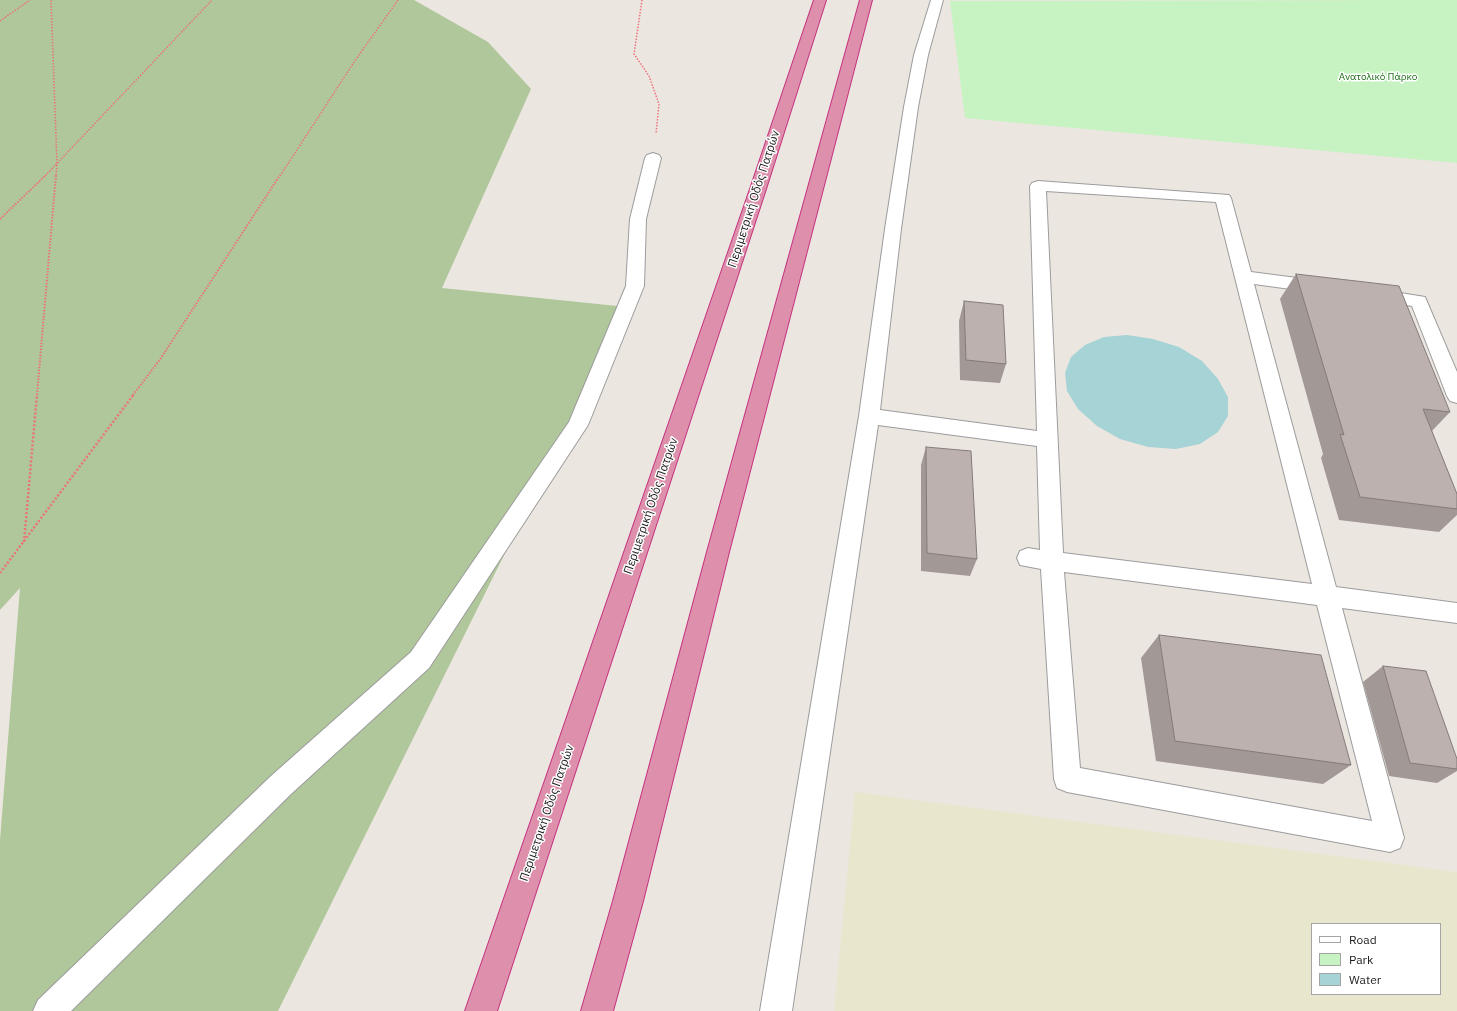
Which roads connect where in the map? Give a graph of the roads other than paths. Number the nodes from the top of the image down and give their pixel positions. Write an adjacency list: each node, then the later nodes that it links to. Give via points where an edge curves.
1 (820, 0): 17 (highway, Περιμετρική Οδός Πατρών)
2 (866, 0): 15 (highway, via 720,544)
3 (937, 0): 9 (street, via 921,55 911,107)
4 (653, 158): 16 (street, via 638,219 635,286 578,425 420,660 281,785)
5 (1244, 277): 6 (street); 10 (street, via 1223,198 1038,186); 13 (street)
6 (1335, 290)
7 (1358, 293): 8 (street, via 1419,301)
8 (1457, 396)
9 (869, 416): 10 (street); 20 (street)
10 (1048, 440): 12 (street)
11 (1028, 558): 12 (street)
12 (1052, 561): 13 (street); 13 (street, via 1067,780 1390,838)
13 (1328, 596): 14 (street)
14 (1457, 613)
15 (628, 901): 18 (highway); 19 (highway)
16 (49, 1011)
17 (481, 1011)
18 (597, 1011)
19 (603, 1011)
20 (776, 1011)

